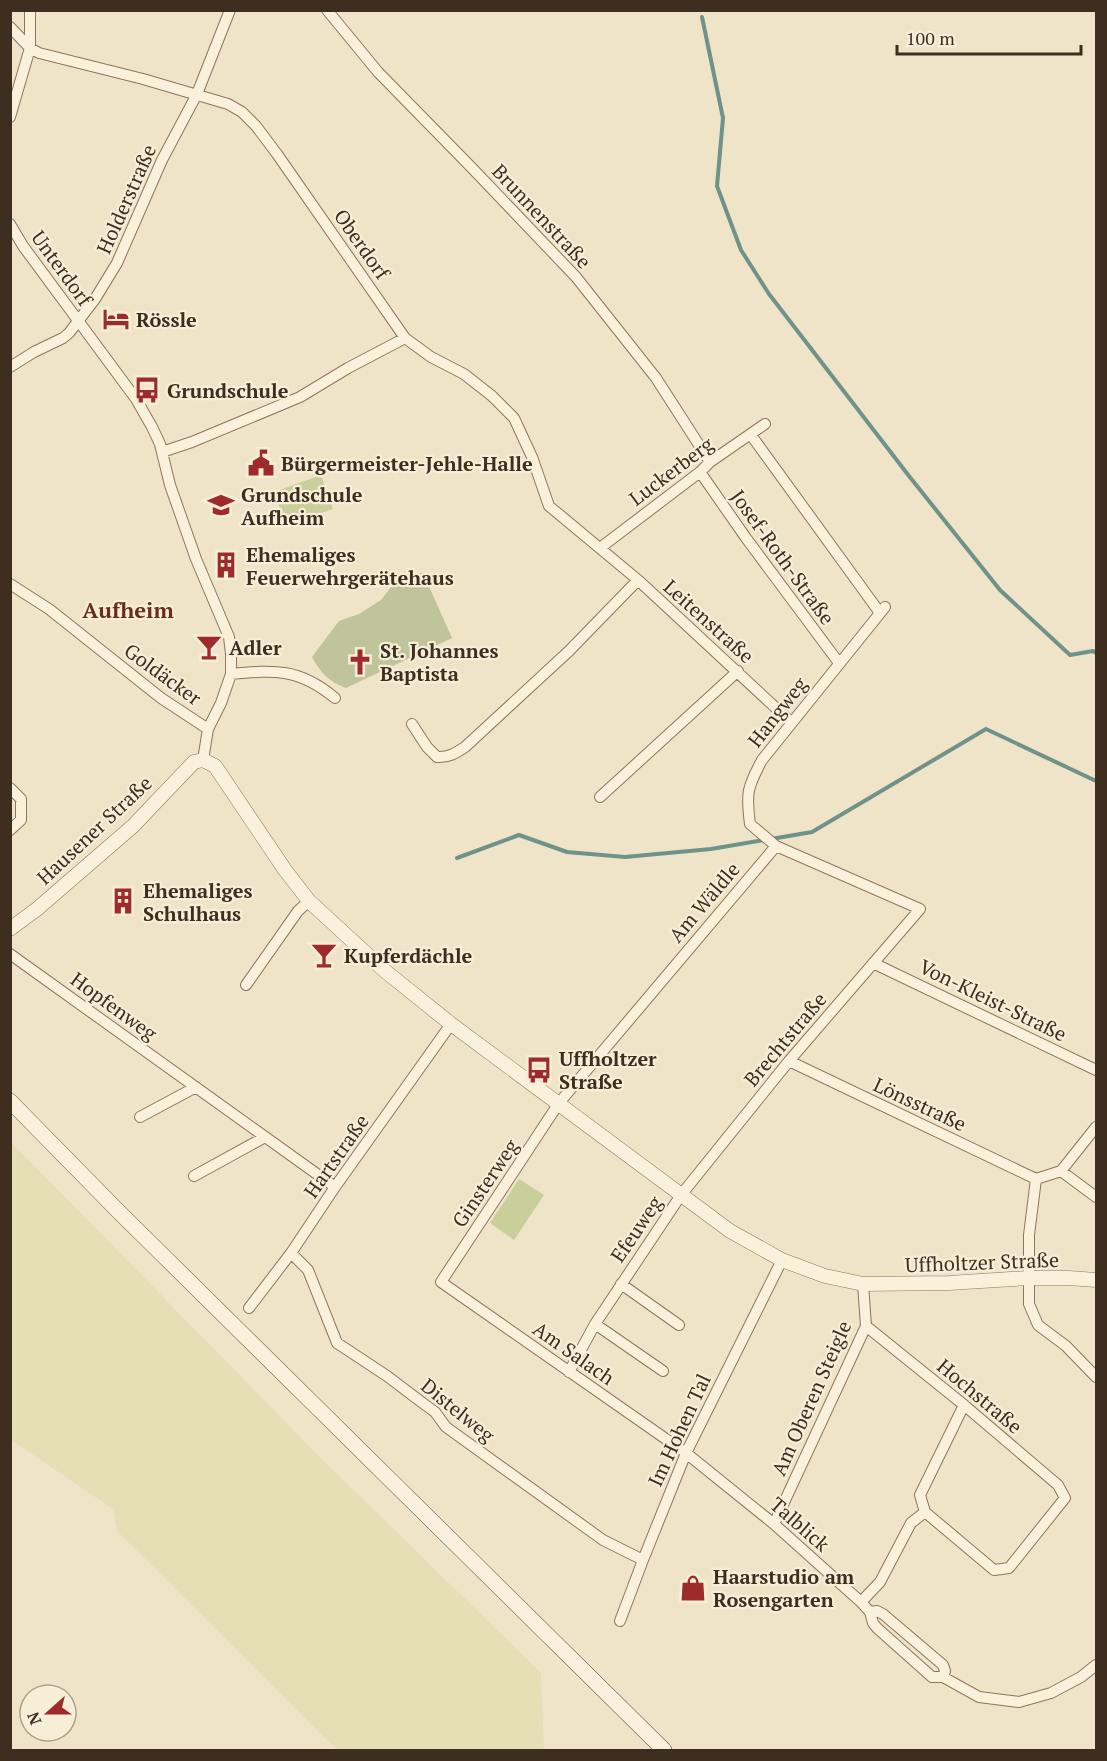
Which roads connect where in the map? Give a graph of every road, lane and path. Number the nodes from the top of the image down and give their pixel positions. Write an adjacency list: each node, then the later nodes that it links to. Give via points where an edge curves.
1 (30, 10): 5 (street)
2 (230, 10): 6 (street, Holderstraße)
3 (327, 10): 15 (street, Brunnenstraße, via 378,72 576,277 656,378)
4 (10, 27): 5 (street)
5 (30, 48): 6 (street, Oberdorf); 7 (street)
6 (197, 94): 9 (street, Holderstraße, via 162,160 117,263); 10 (street, Oberdorf, via 228,104 259,128)
7 (10, 117)
8 (10, 224): 9 (street, Unterdorf)
9 (79, 321): 11 (street, Holderstraße, via 63,338); 14 (street, Unterdorf, via 136,399)
10 (405, 338): 14 (street, via 300,397); 17 (street, Oberdorf, via 464,374 514,418 549,506)
11 (10, 367)
12 (765, 424): 13 (street, Luckerberg)
13 (751, 435): 15 (street, Luckerberg); 20 (street, Hangweg, via 882,610)
14 (162, 452): 22 (street, Unterdorf, via 196,558 229,637)
15 (710, 462): 16 (street, Luckerberg)
16 (700, 472): 17 (street, Luckerberg); 20 (street, Josef-Roth-Straße)
17 (600, 548): 18 (street, Leitenstraße)
18 (638, 580): 21 (street, Leitenstraße); 25 (street, via 569,651 465,747 449,756 436,757)
19 (10, 584): 26 (street, Goldäcker)
20 (839, 663): 24 (street, Hangweg)
21 (738, 671): 24 (street, Leitenstraße); 29 (street)
22 (231, 675): 23 (street, via 285,672 305,677); 26 (street, Unterdorf)
23 (335, 698)
24 (791, 723): 31 (street, Hangweg, via 762,760 747,798 750,824)
25 (412, 724)
26 (208, 729): 27 (street, Unterdorf)
27 (203, 760): 32 (street, Uffholtzer Straße, via 216,766); 33 (street, Hausener Straße, via 189,766 133,826)
28 (10, 788): 30 (street, via 21,799 21,820)
29 (600, 796)
30 (10, 830)
31 (776, 846): 35 (street, Brechtstraße, via 920,909); 42 (street, Am Wäldle)
32 (309, 901): 36 (street); 37 (street, Uffholtzer Straße, via 385,971)
33 (10, 928)
34 (10, 954): 40 (street, Hopfenweg)
35 (873, 963): 38 (street, Brechtstraße); 39 (street, Von-Kleist-Straße)
36 (246, 985)
37 (451, 1024): 42 (street, Uffholtzer Straße); 49 (street, Hartstraße)
38 (789, 1062): 48 (street, Lönsstraße); 50 (street, Brechtstraße)
39 (1096, 1070)
40 (196, 1087): 43 (street); 45 (street, Hopfenweg)
41 (10, 1101): 76 (main road)
42 (559, 1103): 50 (street, Uffholtzer Straße); 56 (street, Ginsterweg)
43 (140, 1117)
44 (1096, 1127): 46 (street)
45 (265, 1137): 47 (street); 49 (street, Hopfenweg)
46 (1061, 1171): 48 (street); 51 (street)
47 (194, 1176)
48 (1036, 1179): 54 (street)
49 (335, 1187): 52 (street, Hartstraße)
50 (681, 1196): 53 (street, Uffholtzer Straße, via 730,1231); 57 (street, Efeuweg)
51 (1096, 1197)
52 (291, 1253): 59 (street, Hartstraße); 70 (street, Distelweg, via 308,1270 337,1343 387,1376 435,1412 446,1427 603,1540)
53 (782, 1260): 58 (street, Uffholtzer Straße, via 825,1276); 67 (street, Im Hohen Tal)
54 (1028, 1278): 55 (street, Uffholtzer Straße); 58 (street, Uffholtzer Straße); 65 (street, via 1029,1304 1038,1325 1066,1346)
55 (1096, 1280)
56 (441, 1282): 64 (street, Am Salach)
57 (621, 1284): 60 (street, Efeuweg); 61 (street, Efeuweg)
58 (863, 1284): 62 (street, Am Oberen Steigle)
59 (249, 1308)
60 (595, 1324): 63 (street); 64 (street, Efeuweg)
61 (679, 1324)
62 (866, 1326): 66 (street, Hochstraße); 69 (street, Am Oberen Steigle)
63 (663, 1371)
64 (569, 1372): 67 (street, Am Salach)
65 (1096, 1377)
66 (964, 1405): 68 (street, via 920,1495); 68 (street, Hochstraße, via 1058,1485 1065,1498 1009,1568 994,1570)
67 (686, 1453): 69 (street, Talblick); 70 (street, Im Hohen Tal)
68 (925, 1512): 71 (street, via 911,1523 880,1582)
69 (774, 1524): 71 (street, Talblick)
70 (643, 1560): 73 (street, Im Hohen Tal)
71 (861, 1602): 72 (street, Talblick)
72 (870, 1612): 75 (street, Talblick, via 873,1623 902,1651 932,1677); 75 (street, Talblick, via 883,1614 938,1660 945,1671)
73 (620, 1621)
74 (1096, 1665): 75 (street, Talblick, via 1051,1693 1018,1702 979,1697)
75 (943, 1677)
76 (664, 1750)

